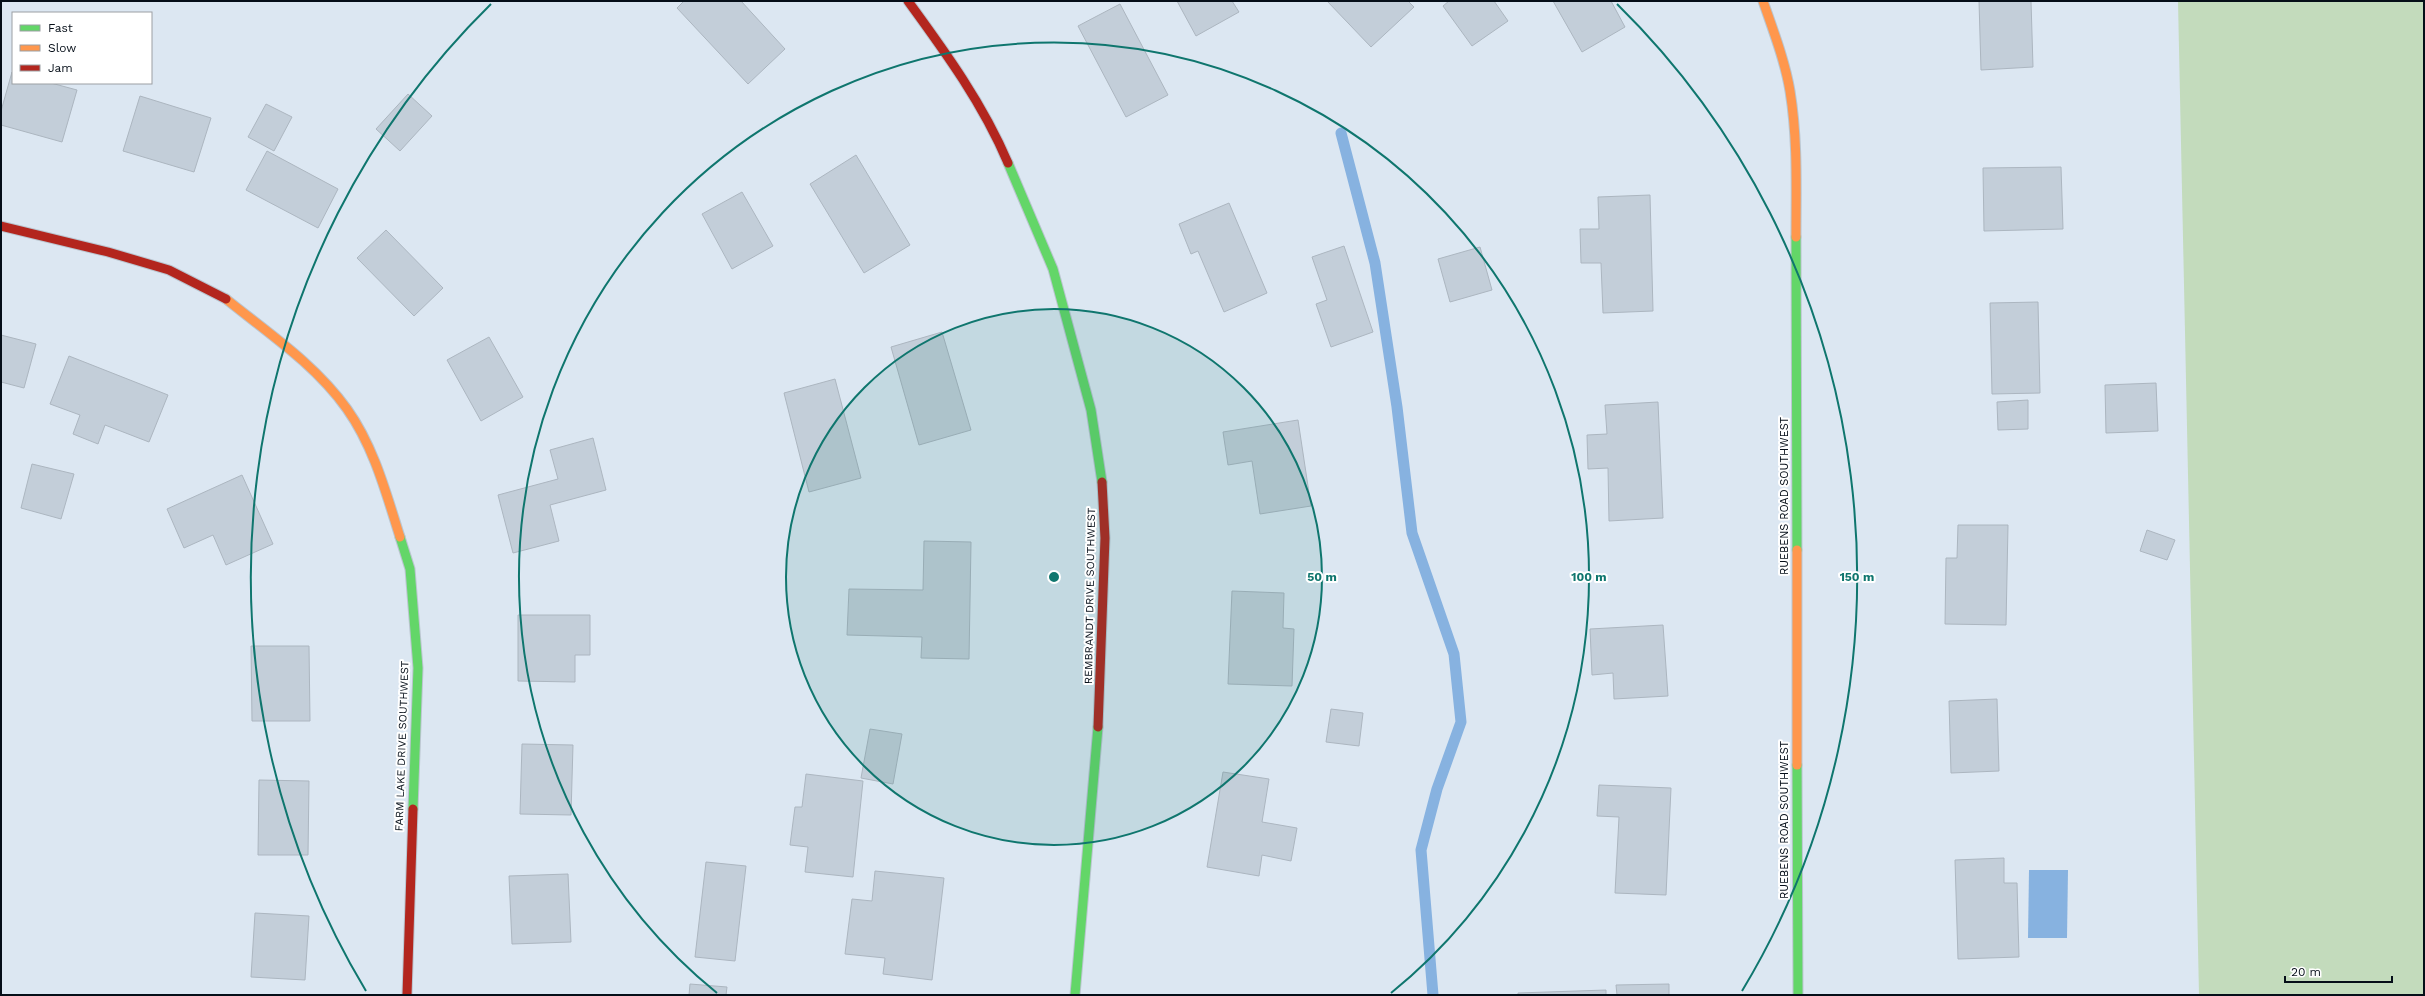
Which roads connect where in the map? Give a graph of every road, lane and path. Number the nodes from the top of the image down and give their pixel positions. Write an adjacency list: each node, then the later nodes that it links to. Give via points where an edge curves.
1 (908, 1): 5 (street, REMBRANDT DRIVE SOUTHWEST, via 960,72 1000,144 1053,269 1091,410 1102,472 1105,538 1100,707)
2 (1763, 1): 6 (street, RUEBENS ROAD SOUTHWEST, via 1790,91 1796,148)
3 (1, 226): 4 (street, FARM LAKE DRIVE SOUTHWEST, via 169,270 222,296 311,366 347,409 375,461 410,569 418,668)
4 (408, 995)
5 (1075, 995)
6 (1798, 995)

